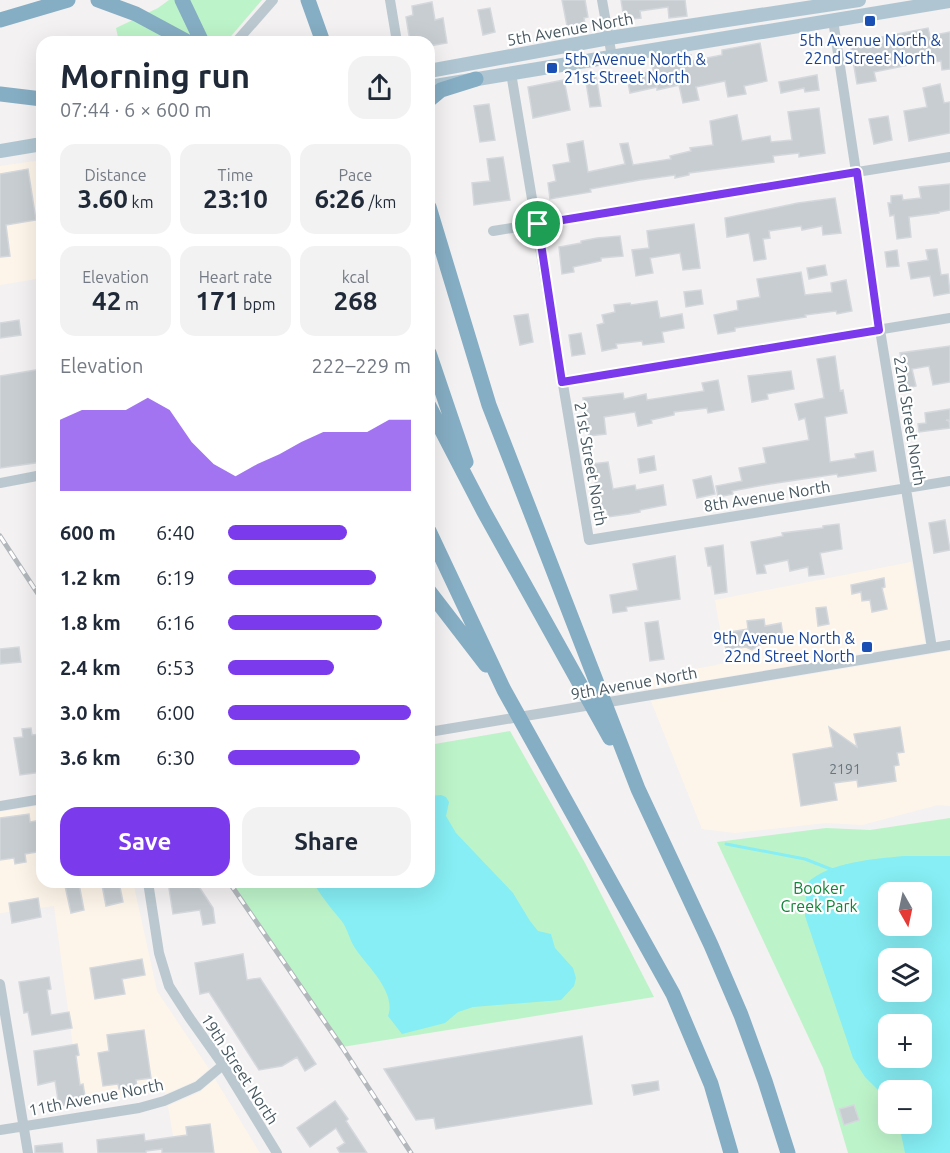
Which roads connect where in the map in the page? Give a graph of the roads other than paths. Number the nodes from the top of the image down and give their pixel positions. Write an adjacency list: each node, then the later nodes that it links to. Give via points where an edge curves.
1 (68, 0): 11 (highway)
2 (98, 0): 13 (highway, via 136,14)
3 (182, 0): 14 (highway)
4 (273, 0): 15 (street)
5 (308, 0): 16 (highway)
6 (390, 0): 17 (street)
7 (602, 0): 18 (street)
8 (860, 0): 10 (main road, 5th Avenue North)
9 (950, 1): 12 (main road, 5th Avenue North)
10 (830, 2): 18 (main road, 5th Avenue North)
11 (0, 20)
12 (833, 20): 19 (main road, 5th Avenue North); 30 (street, 22nd Street North)
13 (177, 36)
14 (199, 36)
15 (241, 36)
16 (321, 36)
17 (396, 36)
18 (609, 38): 19 (street); 20 (main road, 5th Avenue North)
19 (612, 57): 21 (main road, 5th Avenue North)
20 (435, 70)
21 (511, 73): 22 (main road, 5th Avenue North); 31 (street, 21st Street North)
22 (476, 79): 23 (main road, 5th Avenue North); 25 (highway)
23 (435, 86)
24 (0, 94): 26 (highway)
25 (435, 95)
26 (36, 98)
27 (36, 145): 28 (main road)
28 (0, 151)
29 (950, 158): 30 (street)
30 (857, 172): 31 (street); 35 (street, 22nd Street North)
31 (538, 224): 33 (street); 37 (street, 21st Street North)
32 (435, 227): 50 (highway, via 489,405 599,688)
33 (493, 231)
34 (950, 318): 35 (street)
35 (879, 330): 37 (street); 42 (street, 22nd Street North)
36 (435, 370): 43 (highway)
37 (562, 382): 44 (street, 21st Street North)
38 (435, 418): 43 (highway)
39 (36, 476): 41 (street)
40 (950, 481): 42 (street, 8th Avenue North)
41 (0, 483)
42 (905, 488): 44 (street, 8th Avenue North); 48 (street, 22nd Street North)
43 (483, 510): 50 (highway, via 583,690)
44 (589, 540)
45 (435, 544): 49 (highway)
46 (435, 599): 49 (highway)
47 (950, 645): 48 (street, 9th Avenue North)
48 (932, 648): 51 (street, 9th Avenue North)
49 (504, 690): 61 (highway, via 673,994 711,1084)
50 (605, 719): 62 (highway, via 741,1015)
51 (435, 731)
52 (36, 800): 53 (street)
53 (0, 806)
54 (149, 888): 56 (street, 19th Street North, via 164,971 178,1001)
55 (0, 984): 57 (street)
56 (224, 1065): 57 (street, 11th Avenue North, via 198,1086 164,1101); 60 (street, 19th Street North)
57 (23, 1126): 58 (street, 11th Avenue North); 59 (street)
58 (0, 1130)
59 (28, 1153)
60 (277, 1153)
61 (731, 1153)
62 (788, 1153)

